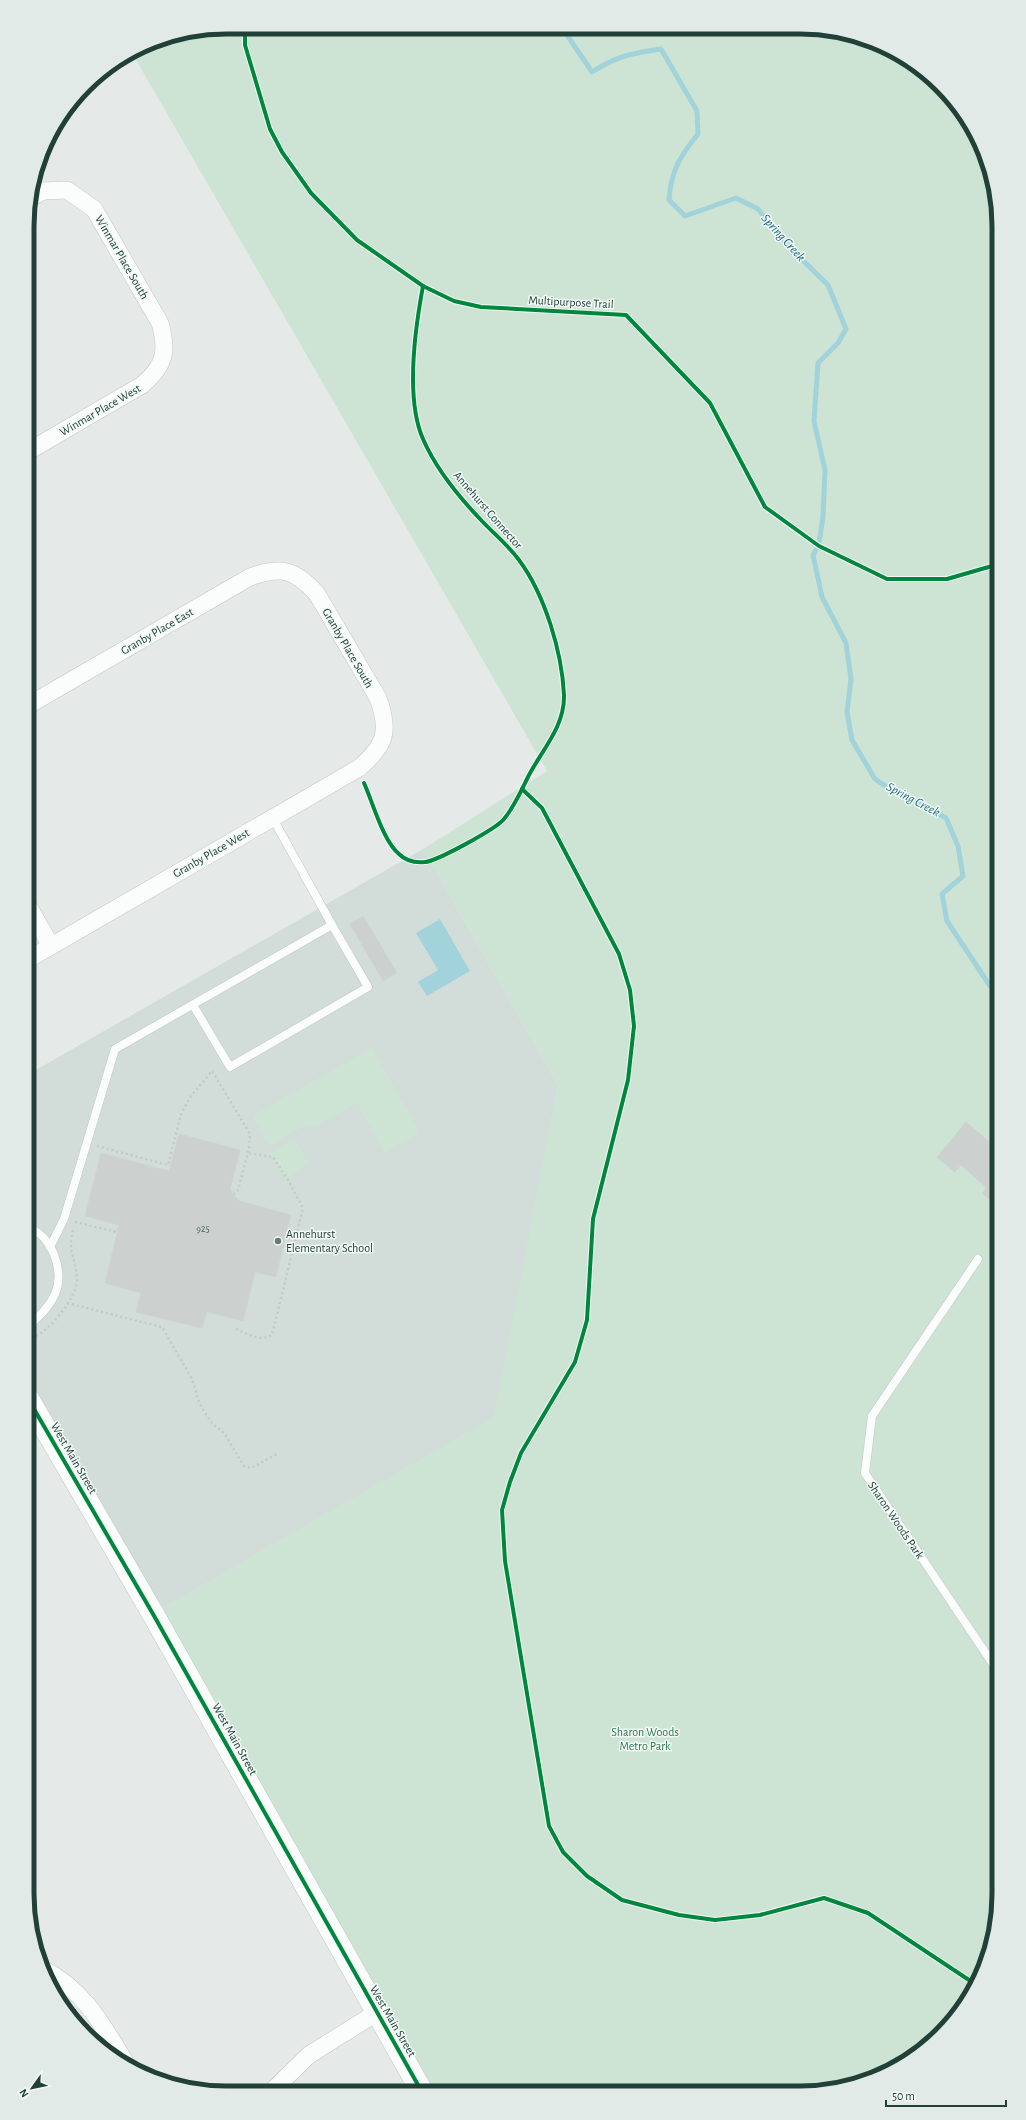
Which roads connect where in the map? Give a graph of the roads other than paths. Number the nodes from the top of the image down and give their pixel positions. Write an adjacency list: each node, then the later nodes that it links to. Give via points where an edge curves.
1 (37, 194): 2 (street, Winmar Place South, via 67,190 94,209 160,323 165,340)
2 (163, 358): 3 (street, Winmar Place West, via 156,374 142,385)
3 (34, 448)
4 (290, 571): 5 (street, Granby Place East, via 270,570 250,577); 6 (street, Granby Place South, via 305,581 317,594 378,698 385,717)
5 (34, 702)
6 (384, 736): 7 (street, Granby Place West, via 375,755 359,768)
7 (272, 817): 9 (lane); 10 (street, Granby Place West)
8 (34, 916): 10 (street)
9 (332, 925): 12 (lane); 12 (lane, via 368,987 230,1067)
10 (51, 946): 11 (street, Granby Place West)
11 (34, 956)
12 (193, 1005): 14 (lane, via 115,1050 63,1221)
13 (34, 1230): 14 (lane)
14 (50, 1247): 16 (lane, via 59,1270 55,1294 44,1312)
15 (978, 1259): 18 (lane, Sharon Woods Park, via 872,1416 865,1473)
16 (34, 1321)
17 (34, 1409): 20 (main road, West Main Street, via 153,1614)
18 (992, 1663)
19 (52, 1974): 21 (street, via 85,2000)
20 (376, 2013): 22 (street, via 309,2055); 23 (main road, West Main Street)
21 (120, 2055)
22 (278, 2086)
23 (419, 2086)

